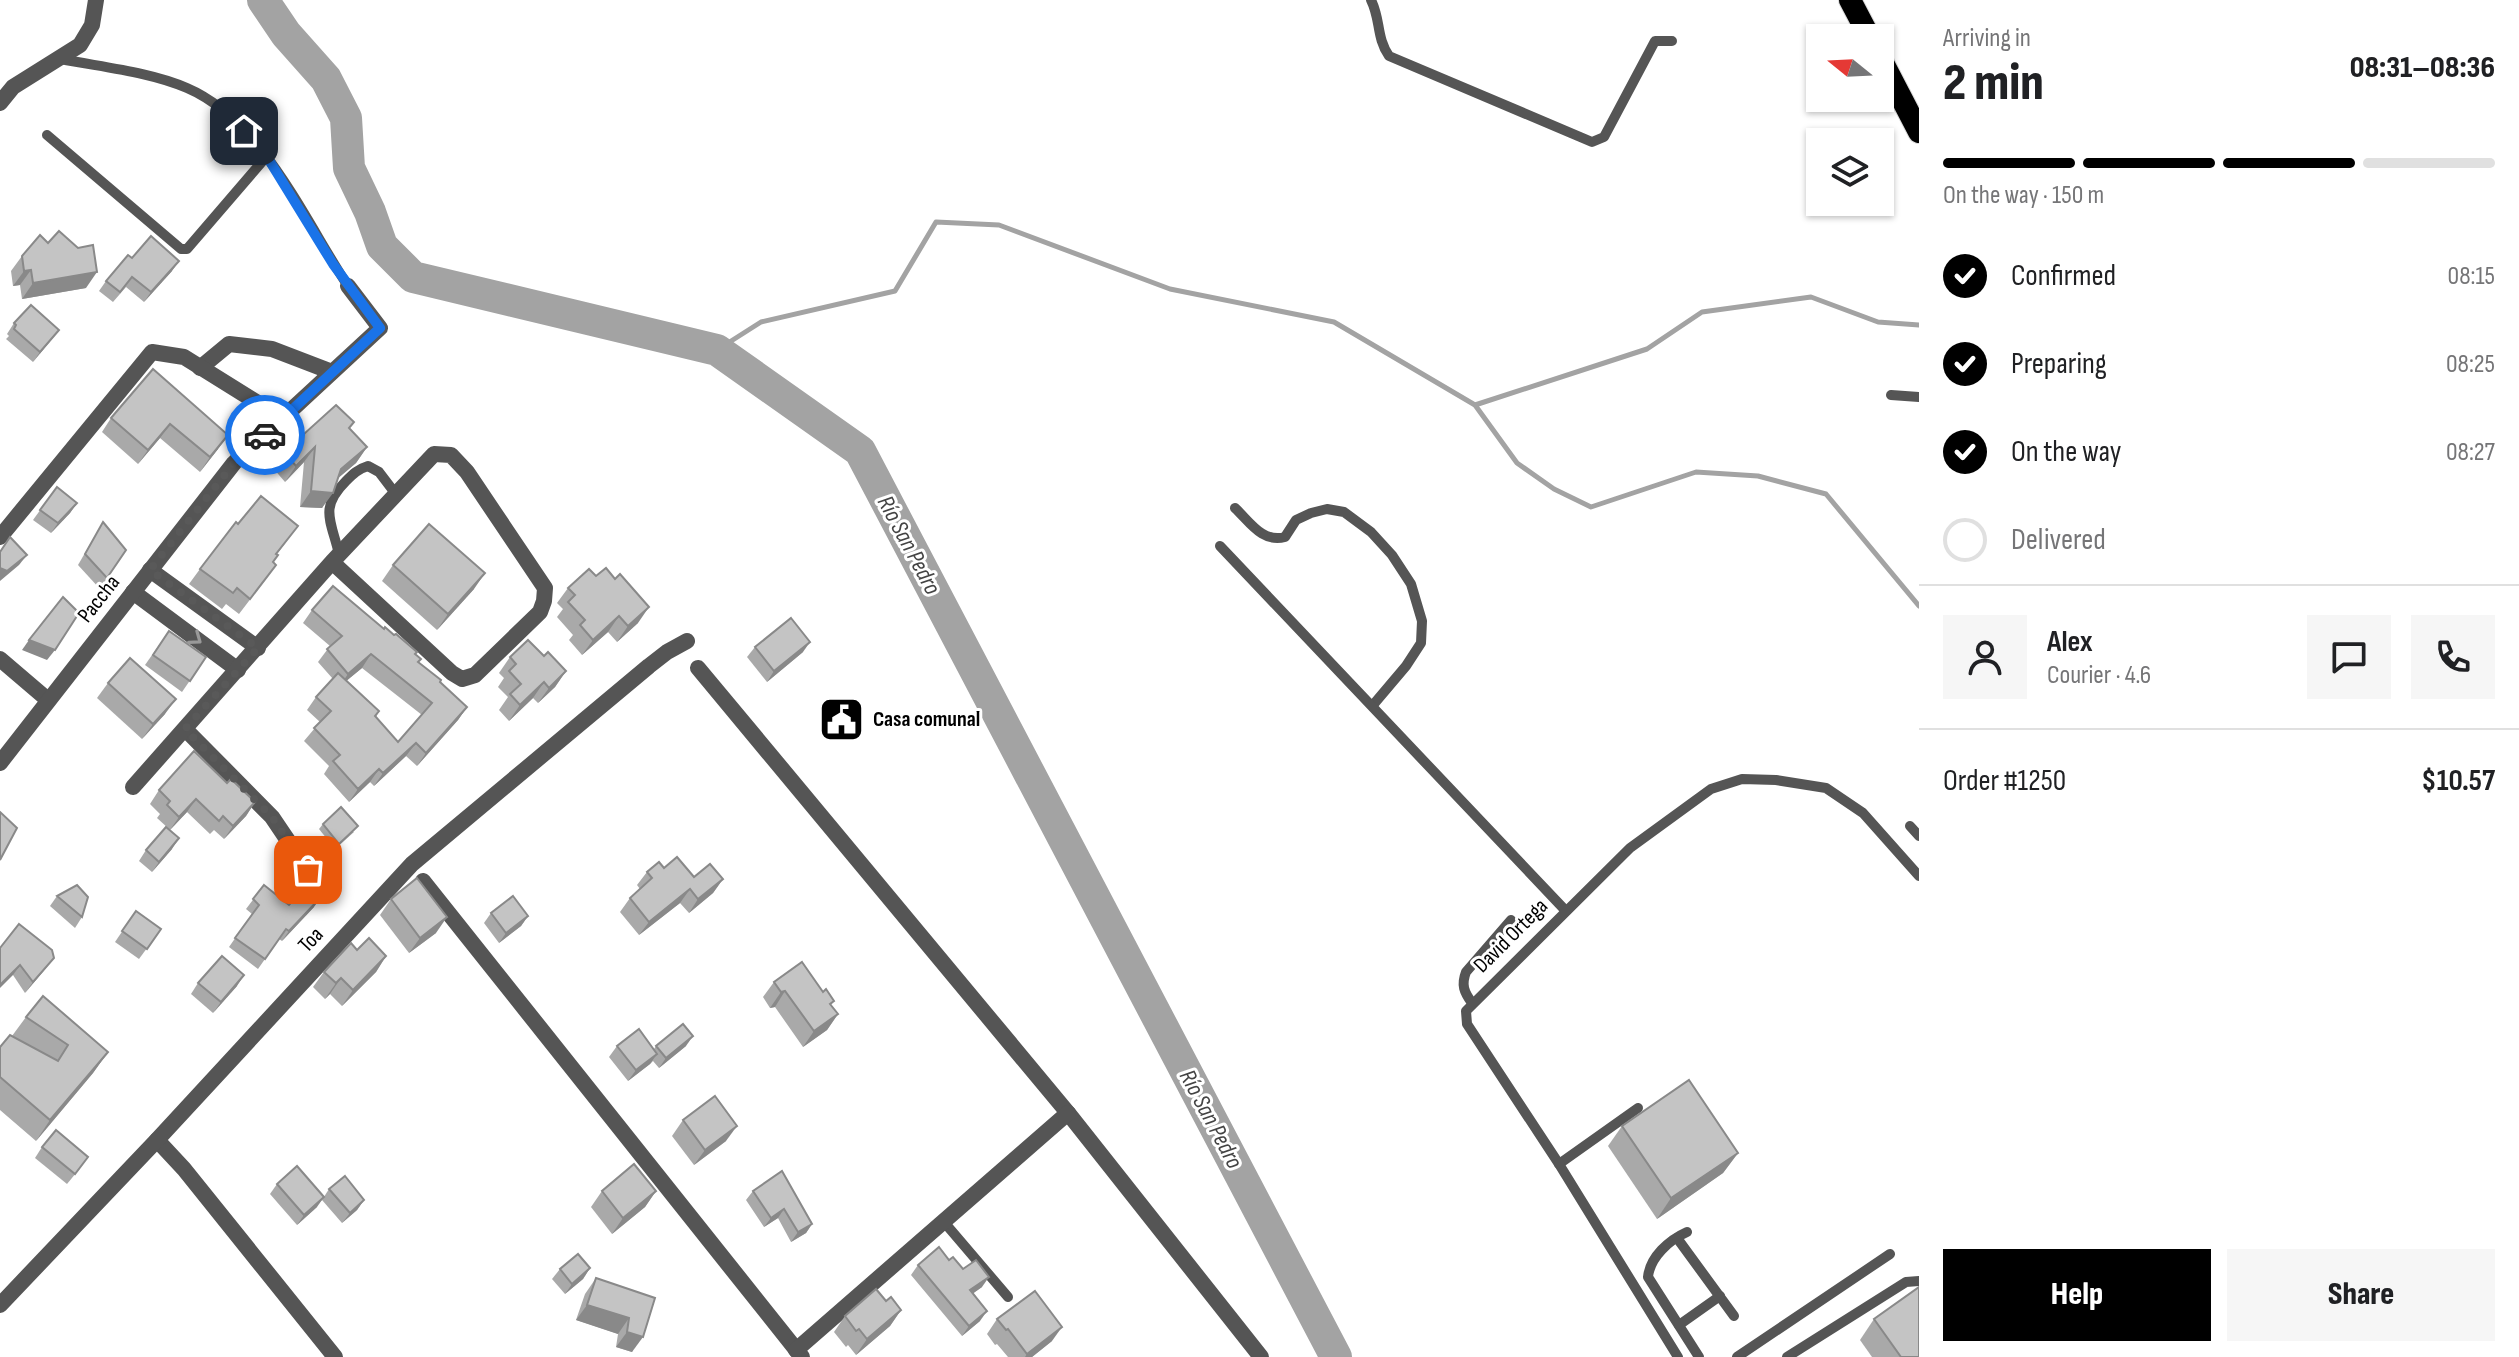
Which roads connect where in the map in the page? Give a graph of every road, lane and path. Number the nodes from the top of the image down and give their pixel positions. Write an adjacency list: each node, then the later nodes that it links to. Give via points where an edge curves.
1 (96, 0): 6 (street, via 92,25 80,45)
2 (1371, 0): 5 (lane, via 1380,25 1379,41 1389,56 1592,142 1604,137 1655,41)
3 (1850, 0): 4 (highway)
4 (1863, 24)
5 (1672, 41)
6 (61, 59): 8 (street, via 13,87); 11 (lane, via 186,87 217,106)
7 (1894, 84): 9 (highway)
8 (0, 103)
9 (1919, 132)
10 (47, 135): 11 (lane, via 181,249 187,249)
11 (267, 156): 12 (lane)
12 (348, 286): 14 (street, Paccha, via 380,328)
13 (200, 368): 14 (street, via 229,344 272,349); 17 (street); 20 (street, via 184,357 152,352)
14 (332, 372): 17 (street, Paccha)
15 (1891, 395): 16 (lane)
16 (1919, 397)
17 (282, 418): 23 (street, Paccha, via 234,463)
18 (395, 493): 22 (street); 22 (lane, via 368,466 332,495); 22 (street, via 429,456 451,455 545,588 540,612 475,675 462,679)
19 (1235, 508): 31 (lane, via 1265,538 1273,539 1285,537 1296,520 1311,513 1344,512 1392,555 1411,584 1422,621 1421,643)
20 (0, 537)
21 (1220, 546): 31 (lane)
22 (335, 558): 26 (street)
23 (150, 570): 24 (street, Paccha); 26 (street)
24 (133, 592): 29 (street, one-way to 29); 30 (street, Paccha)
25 (687, 641): 45 (street, Toa, via 649,666 412,864)
26 (258, 648): 29 (street)
27 (0, 659): 30 (street)
28 (698, 668): 44 (street)
29 (238, 670): 32 (street)
30 (48, 700): 33 (street, Paccha)
31 (1373, 705): 40 (lane)
32 (185, 729): 34 (street); 39 (street, via 272,817)
33 (0, 763)
34 (133, 787)
35 (1910, 826): 36 (lane)
36 (1919, 836)
37 (1919, 876): 40 (lane, David Ortega, via 1863,813 1826,788 1742,779 1711,789 1630,848)
38 (423, 881): 55 (street)
39 (322, 891)
40 (1565, 910): 42 (lane, David Ortega)
41 (1511, 920): 42 (lane, via 1466,972 1462,982)
42 (1472, 1003): 46 (lane, David Ortega, via 1467,1024)
43 (1638, 1108): 46 (lane)
44 (1068, 1113): 47 (street); 57 (street)
45 (157, 1140): 52 (street, Toa); 56 (street)
46 (1559, 1164): 58 (lane, David Ortega)
47 (944, 1222): 51 (lane); 55 (street)
48 (1890, 1254): 60 (lane)
49 (1919, 1281): 61 (lane, via 1906,1282)
50 (1720, 1296): 53 (lane); 54 (lane); 54 (lane, via 1682,1235 1656,1255 1648,1277)
51 (1008, 1297)
52 (0, 1305)
53 (1734, 1316)
54 (1679, 1325): 59 (lane)
55 (799, 1354)
56 (335, 1357)
57 (1261, 1357)
58 (1678, 1357)
59 (1699, 1357)
60 (1737, 1357)
61 (1787, 1357)

